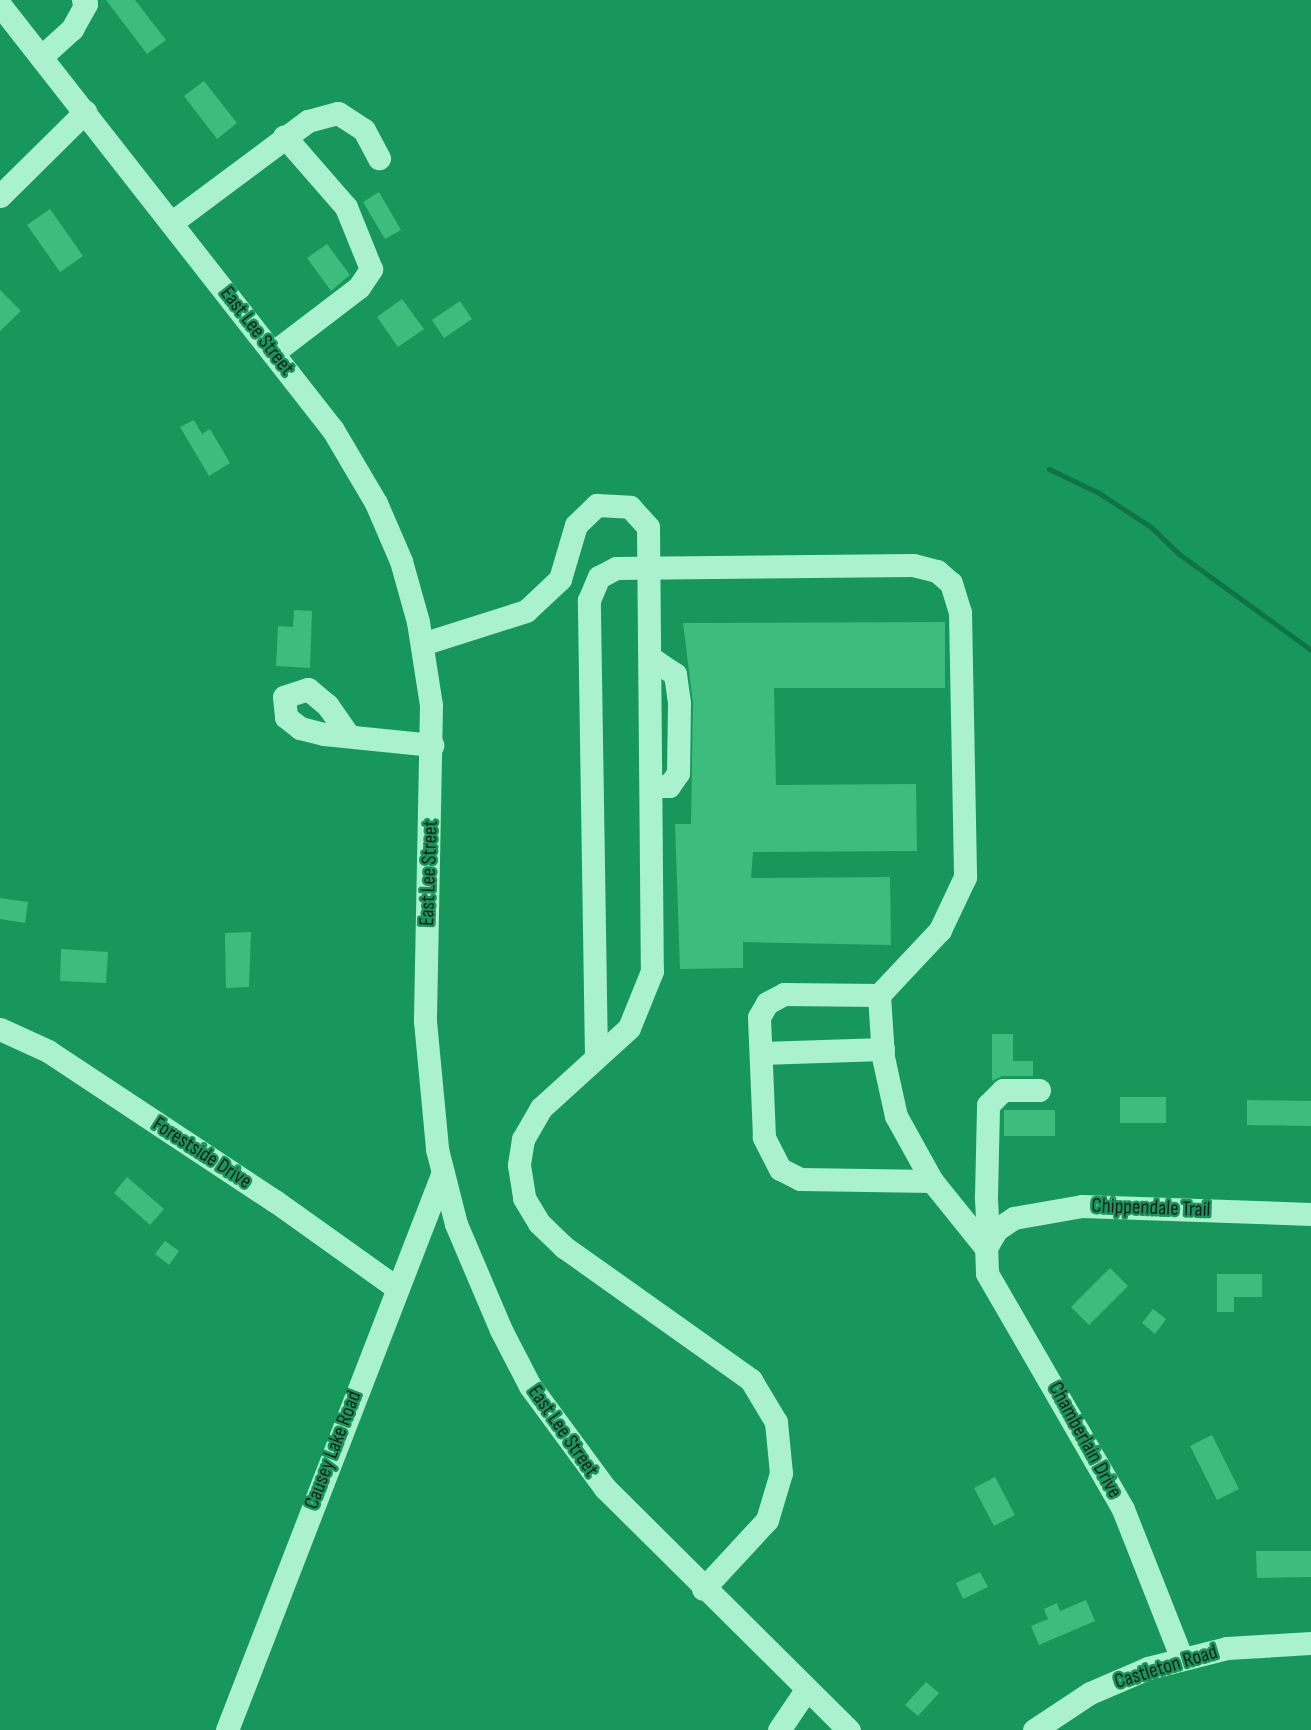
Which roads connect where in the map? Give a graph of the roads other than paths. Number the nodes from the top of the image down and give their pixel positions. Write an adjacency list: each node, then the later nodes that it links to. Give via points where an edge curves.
1 (10, 0): 3 (street)
2 (83, 0): 4 (street, via 86,4 72,29)
3 (0, 6): 4 (street, East Lee Street)
4 (41, 57): 5 (street, East Lee Street)
5 (85, 112): 8 (street); 9 (street, East Lee Street)
6 (284, 136): 7 (street, via 308,121 338,113 364,130); 9 (street); 10 (street, via 346,207 371,269 359,287)
7 (379, 158)
8 (0, 196)
9 (172, 223): 10 (street, East Lee Street)
10 (274, 352): 12 (street, East Lee Street, via 334,430 376,503 401,561)
11 (650, 567): 12 (street, via 648,527 638,514 622,506 597,505 576,524 560,579 526,611); 15 (street, via 912,565 937,571 951,583 960,612 965,877 940,930); 19 (street, via 652,971 629,1028); 19 (street, via 616,568 599,577 589,600)
12 (422, 644): 14 (street, East Lee Street)
13 (349, 736): 14 (street)
14 (432, 745): 21 (street, East Lee Street, via 425,1021)
15 (879, 995): 17 (street); 18 (street, via 784,994 767,1003 759,1017)
16 (0, 1029): 25 (street, Forestside Drive, via 48,1051)
17 (883, 1049): 18 (street); 22 (street, via 896,1116)
18 (761, 1053): 22 (street, via 764,1137 780,1169 800,1179)
19 (596, 1057): 26 (street, via 541,1108 523,1139 519,1165 524,1198 539,1223 564,1247 751,1380 776,1422 781,1473 767,1520)
20 (1039, 1090): 24 (street, Chamberlain Drive, via 1003,1090 988,1105 986,1196)
21 (443, 1171): 25 (street, Causey Lake Road); 26 (street, East Lee Street, via 456,1224 500,1330 530,1386 604,1488)
22 (932, 1181): 24 (street)
23 (1311, 1214): 24 (street, Chippendale Trail, via 1082,1206 1036,1211)
24 (992, 1237): 28 (street, Chamberlain Drive, via 987,1273 1123,1509)
25 (397, 1288): 30 (street, Causey Lake Road)
26 (703, 1589): 29 (street, East Lee Street)
27 (1311, 1643): 28 (street, Castleton Road, via 1227,1648)
28 (1182, 1659): 33 (street, Castleton Road, via 1090,1693)
29 (806, 1690): 31 (street); 32 (street, East Lee Street)
30 (227, 1730)
31 (779, 1730)
32 (849, 1730)
33 (1034, 1730)

